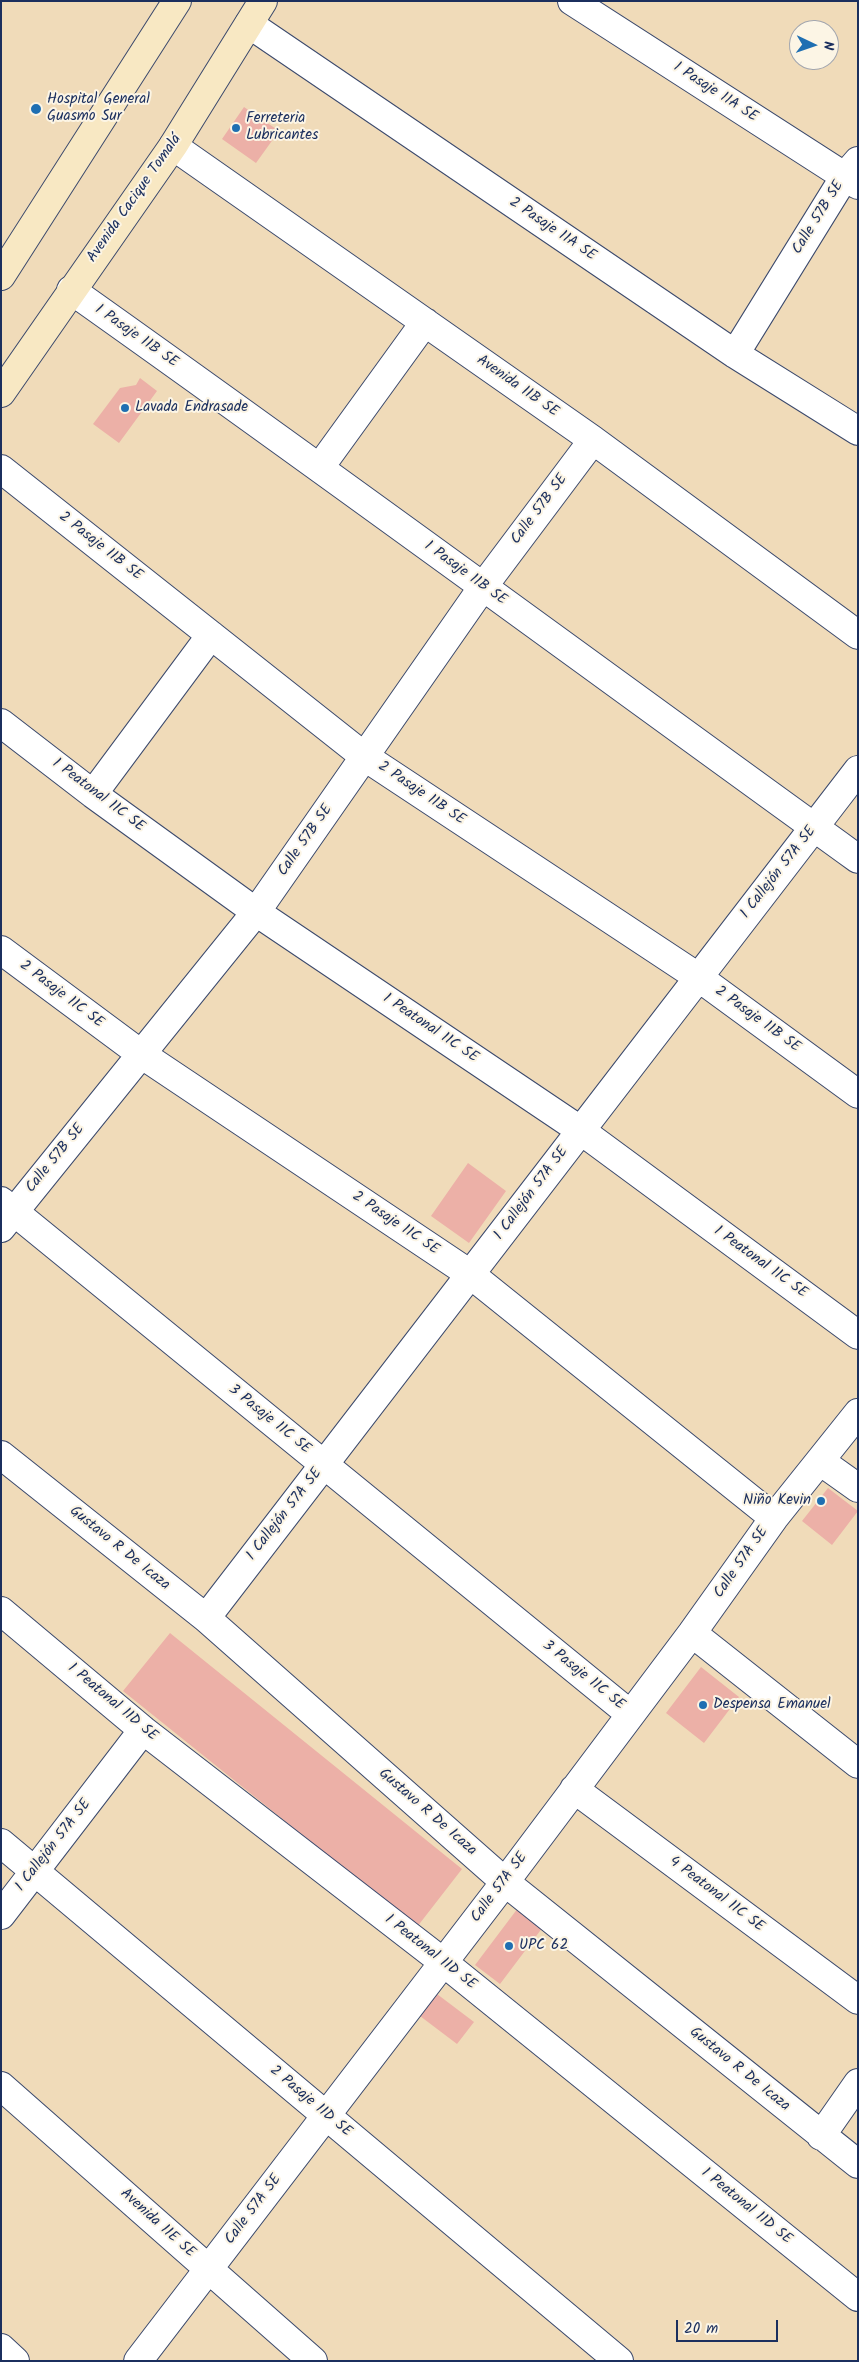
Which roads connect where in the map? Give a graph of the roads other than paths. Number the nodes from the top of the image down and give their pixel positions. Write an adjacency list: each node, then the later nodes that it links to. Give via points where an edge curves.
1 (177, 1): 6 (main road)
2 (572, 1): 5 (street, 1 Pasaje 11A SE)
3 (256, 13): 4 (main road, Avenida Cacique Tomalá); 9 (street, 2 Pasaje 11A SE)
4 (172, 146): 7 (main road, Avenida Cacique Tomalá); 8 (street, Avenida 11B SE)
5 (854, 174): 9 (street, Calle 57B SE)
6 (1, 276)
7 (71, 290): 10 (main road, Avenida Cacique Tomalá); 13 (street, 1 Pasaje 11B SE)
8 (424, 322): 12 (street, Avenida 11B SE); 13 (street)
9 (735, 354): 11 (street, 2 Pasaje 11A SE)
10 (1, 393)
11 (858, 431)
12 (593, 440): 15 (street, Calle 57B SE); 17 (street, Avenida 11B SE)
13 (320, 467): 15 (street, 1 Pasaje 11B SE)
14 (1, 469): 16 (street, 2 Pasaje 11B SE)
15 (482, 588): 19 (street, Calle 57B SE); 22 (street, 1 Pasaje 11B SE)
16 (211, 635): 19 (street, 2 Pasaje 11B SE); 21 (street)
17 (858, 635)
18 (1, 723): 21 (street, 1 Peatonal 11C SE)
19 (365, 757): 24 (street, Calle 57B SE); 26 (street, 2 Pasaje 11B SE)
20 (858, 770): 22 (street, 1 Callejón 57A SE)
21 (93, 794): 24 (street, 1 Peatonal 11C SE)
22 (814, 827): 23 (street, 1 Pasaje 11B SE); 26 (street, 1 Callejón 57A SE)
23 (858, 859)
24 (256, 912): 27 (street, Calle 57B SE); 29 (street, 1 Peatonal 11C SE)
25 (1, 950): 27 (street, 2 Pasaje 11C SE)
26 (698, 977): 28 (street, 2 Pasaje 11B SE); 29 (street, 1 Callejón 57A SE)
27 (141, 1054): 30 (street, Calle 57B SE); 31 (street, 2 Pasaje 11C SE)
28 (858, 1094)
29 (580, 1130): 31 (street, 1 Callejón 57A SE); 32 (street, 1 Peatonal 11C SE)
30 (5, 1213): 36 (street, 3 Pasaje 11C SE)
31 (470, 1274): 36 (street, 1 Callejón 57A SE); 38 (street, 2 Pasaje 11C SE)
32 (858, 1335)
33 (858, 1413): 35 (street, Calle 57A SE)
34 (1, 1455): 40 (street, Gustavo R De Icaza)
35 (820, 1461): 37 (street); 38 (street, Calle 57A SE)
36 (324, 1464): 40 (street, 1 Callejón 57A SE); 42 (street, 3 Pasaje 11C SE)
37 (858, 1488)
38 (774, 1518): 41 (street, Calle 57A SE)
39 (1, 1611): 43 (street, 1 Peatonal 11D SE)
40 (206, 1618): 48 (street, Gustavo R De Icaza)
41 (692, 1633): 42 (street, Calle 57A SE); 44 (street)
42 (630, 1714): 45 (street, Calle 57A SE)
43 (144, 1730): 47 (street, 1 Callejón 57A SE); 50 (street, 1 Peatonal 11D SE)
44 (858, 1764)
45 (574, 1789): 48 (street, Calle 57A SE); 51 (street, 4 Peatonal 11C SE)
46 (1, 1842): 47 (street, 2 Pasaje 11D SE)
47 (35, 1871): 49 (street, 1 Callejón 57A SE); 54 (street, 2 Pasaje 11D SE)
48 (505, 1882): 50 (street, Calle 57A SE); 55 (street, Gustavo R De Icaza)
49 (1, 1915)
50 (442, 1962): 54 (street, Calle 57A SE); 58 (street, 1 Peatonal 11D SE)
51 (858, 2000)
52 (858, 2083): 55 (street)
53 (1, 2086): 57 (street, Avenida 11E SE)
54 (327, 2115): 57 (street, Calle 57A SE); 63 (street, 2 Pasaje 11D SE)
55 (821, 2136): 56 (street, Gustavo R De Icaza)
56 (858, 2164)
57 (209, 2270): 61 (street, Calle 57A SE); 62 (street, Avenida 11E SE)
58 (858, 2297)
59 (1, 2348): 60 (street)
60 (15, 2361)
61 (138, 2361)
62 (313, 2361)
63 (619, 2361)

